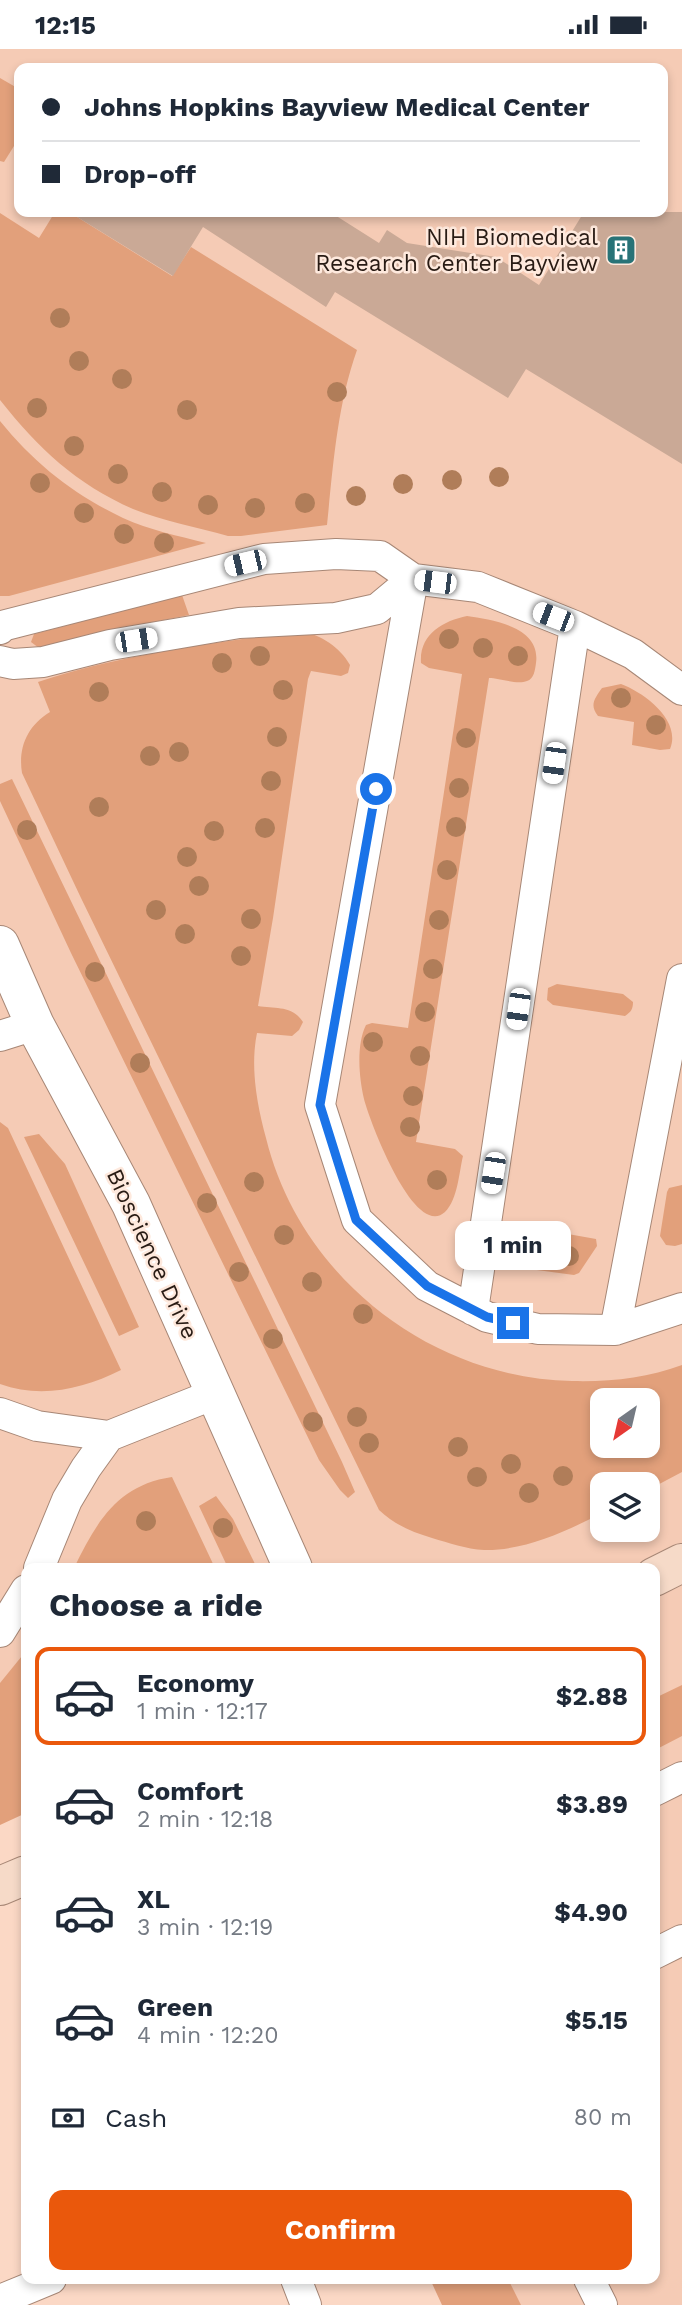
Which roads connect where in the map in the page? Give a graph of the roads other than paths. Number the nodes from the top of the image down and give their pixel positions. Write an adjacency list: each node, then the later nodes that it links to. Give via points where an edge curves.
1 (413, 579): 2 (lane, via 478,587); 3 (lane, via 380,556 264,559); 4 (lane, via 377,609 335,618 239,623 110,645 43,662); 10 (lane, via 320,1105 356,1220 427,1286)
2 (575, 626): 5 (lane, via 633,654); 10 (lane)
3 (0, 629)
4 (0, 661)
5 (682, 690)
6 (0, 945): 8 (street, Bioscience Drive)
7 (682, 979): 11 (lane)
8 (18, 1030): 12 (street, Bioscience Drive, via 131,1204)
9 (682, 1308): 11 (lane)
10 (473, 1310): 11 (lane, via 538,1329)
11 (615, 1330)
12 (217, 1393): 14 (lane); 16 (street, Bioscience Drive)
13 (0, 1413): 14 (lane, via 37,1426)
14 (109, 1436): 15 (lane, via 67,1500)
15 (40, 1563)
16 (291, 1563)
17 (682, 1563): 18 (main road)
18 (660, 1574)
19 (21, 1598): 20 (lane)
20 (0, 1632)
21 (682, 1777): 22 (lane)
22 (660, 1788)
23 (21, 1877): 24 (main road)
24 (0, 1886)
25 (682, 1940): 26 (lane)
26 (660, 1951)
27 (39, 2284): 30 (lane)
28 (298, 2284): 31 (lane)
29 (592, 2284): 32 (lane)
30 (0, 2300)
31 (306, 2305)
32 (602, 2305)

